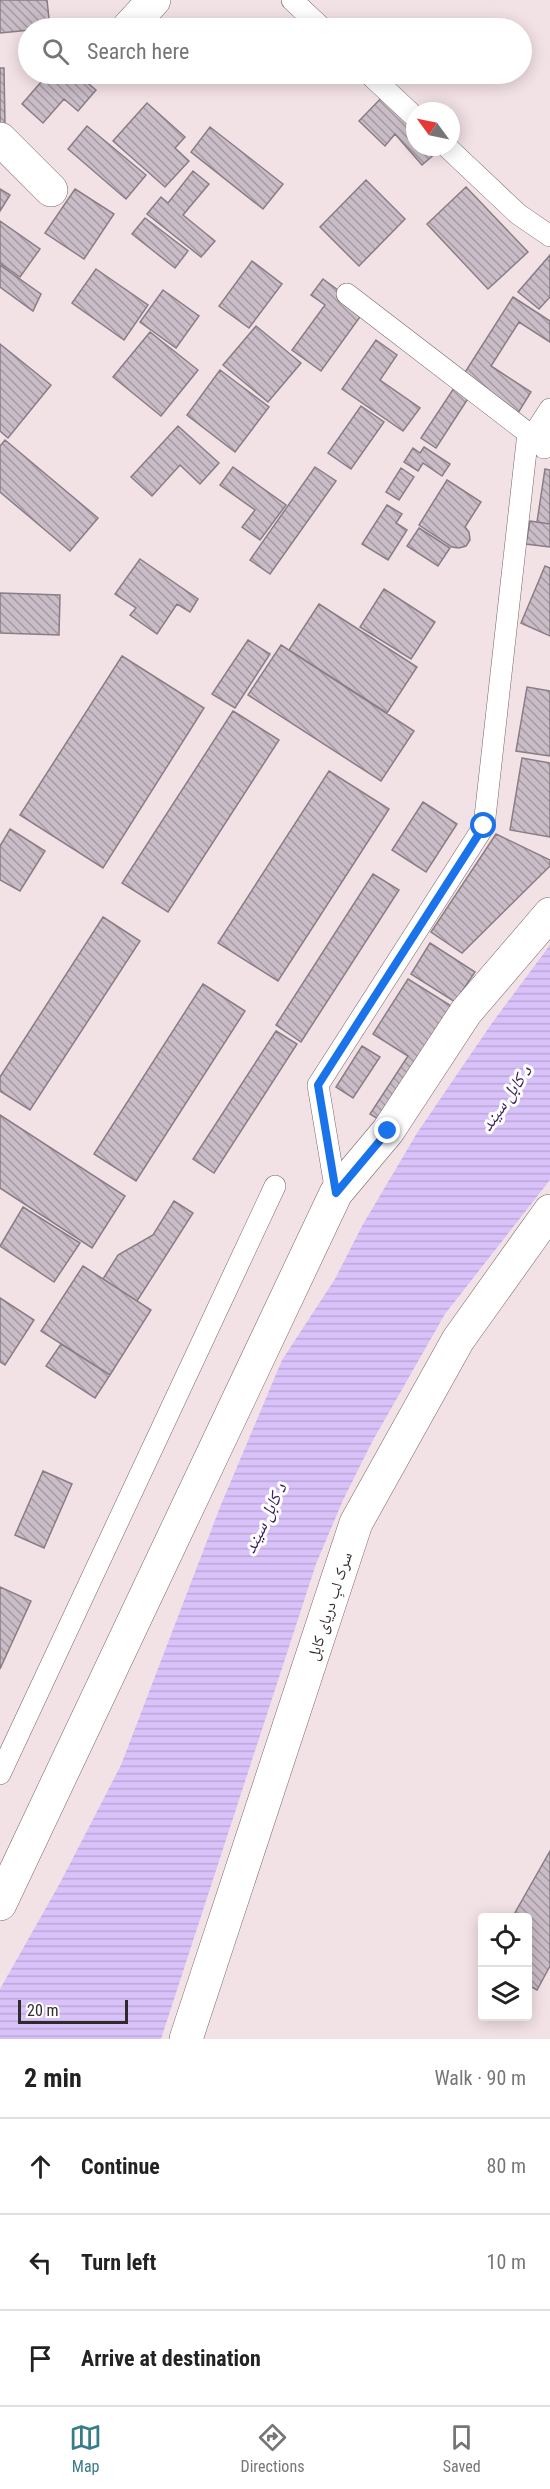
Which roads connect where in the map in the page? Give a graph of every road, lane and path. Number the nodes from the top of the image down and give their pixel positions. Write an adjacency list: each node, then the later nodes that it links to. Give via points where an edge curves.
1 (154, 0): 3 (street)
2 (291, 0): 4 (lane)
3 (137, 18)
4 (311, 18)
5 (380, 84): 6 (lane)
6 (406, 109)
7 (0, 139): 9 (street)
8 (457, 156): 10 (lane, via 518,214)
9 (51, 190)
10 (550, 236)
11 (347, 294): 13 (lane, via 528,433)
12 (550, 409): 13 (lane, via 539,426)
13 (540, 447): 16 (lane, via 484,826 318,1085)
14 (550, 914): 16 (street, via 466,1012 388,1131)
15 (275, 1186): 18 (lane)
16 (336, 1193): 19 (street)
17 (550, 1211): 20 (street, سرک لبِ دریای کابل, via 458,1340 356,1523)
18 (0, 1774)
19 (0, 1904)
20 (186, 2039)

